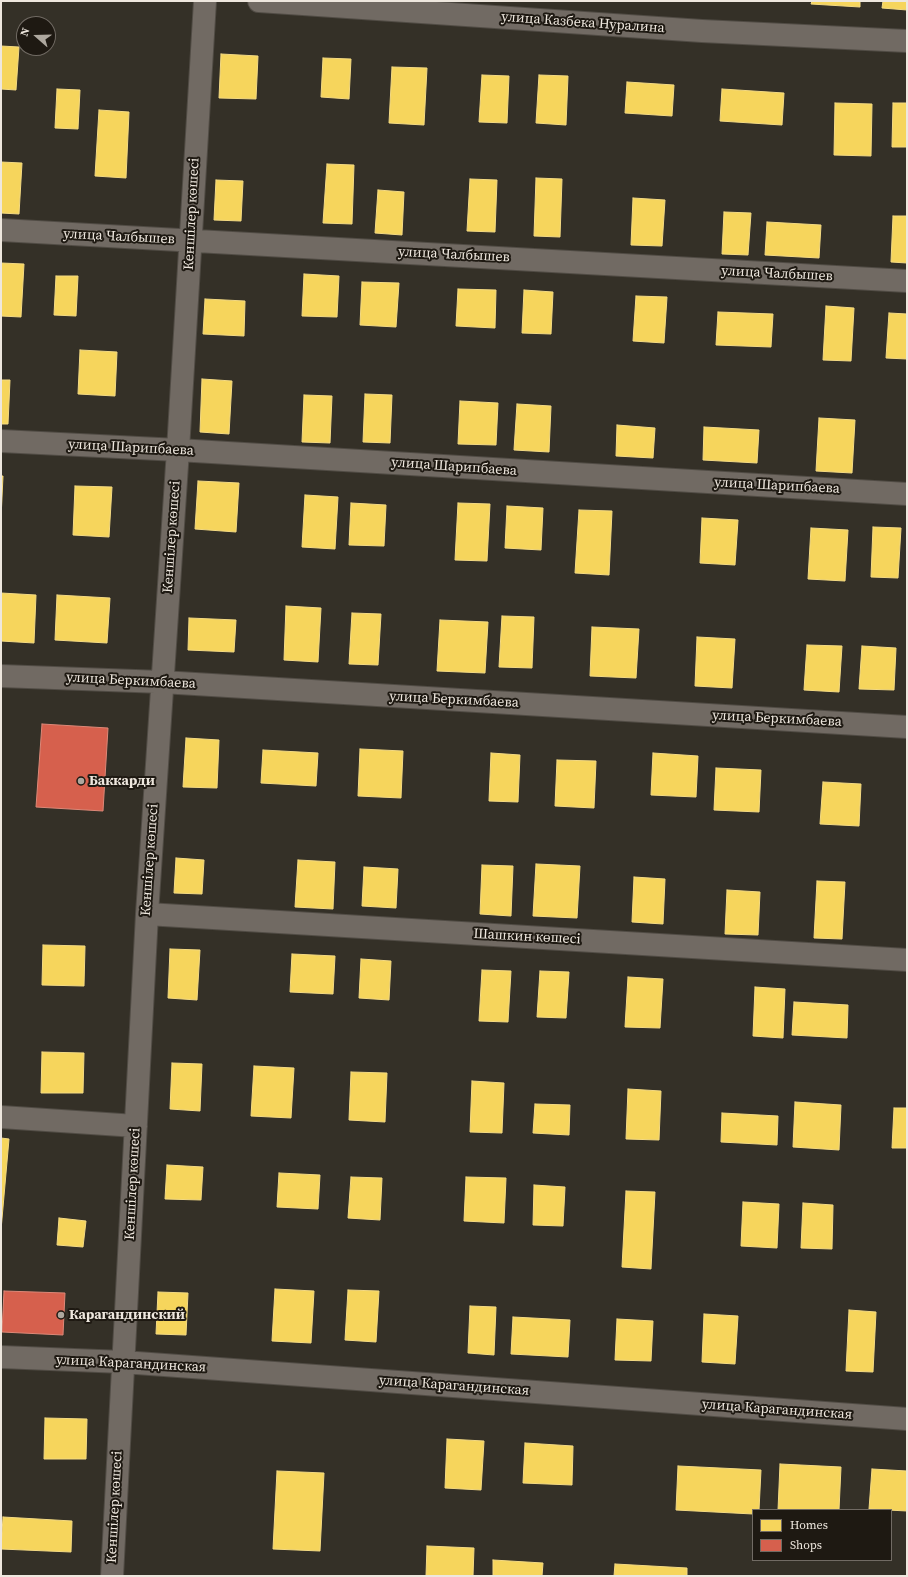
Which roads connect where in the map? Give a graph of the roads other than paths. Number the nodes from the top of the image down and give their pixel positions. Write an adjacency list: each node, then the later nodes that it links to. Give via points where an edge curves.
1 (205, 1): 5 (street, Кеншілер көшесі)
2 (259, 1): 3 (street, улица Казбека Нуралина, via 702,31)
3 (907, 41)
4 (1, 230): 5 (street, улица Чалбышев)
5 (190, 241): 6 (street, улица Чалбышев); 8 (street, Кеншілер көшесі)
6 (907, 281)
7 (1, 441): 8 (street, улица Шарипбаева)
8 (178, 450): 9 (street, улица Шарипбаева); 11 (street, Кеншілер көшесі)
9 (907, 494)
10 (1, 676): 11 (street, улица Беркимбаева)
11 (162, 682): 12 (street, улица Беркимбаева); 13 (street, Кеншілер көшесі)
12 (907, 727)
13 (147, 914): 14 (street, Шашкин көшесі); 16 (street, Кеншілер көшесі)
14 (907, 960)
15 (1, 1118): 16 (street)
16 (136, 1126): 18 (street, Кеншілер көшесі)
17 (1, 1357): 18 (street, улица Карагандинская)
18 (123, 1362): 19 (street, улица Карагандинская); 20 (street, Кеншілер көшесі)
19 (907, 1419)
20 (112, 1576)

